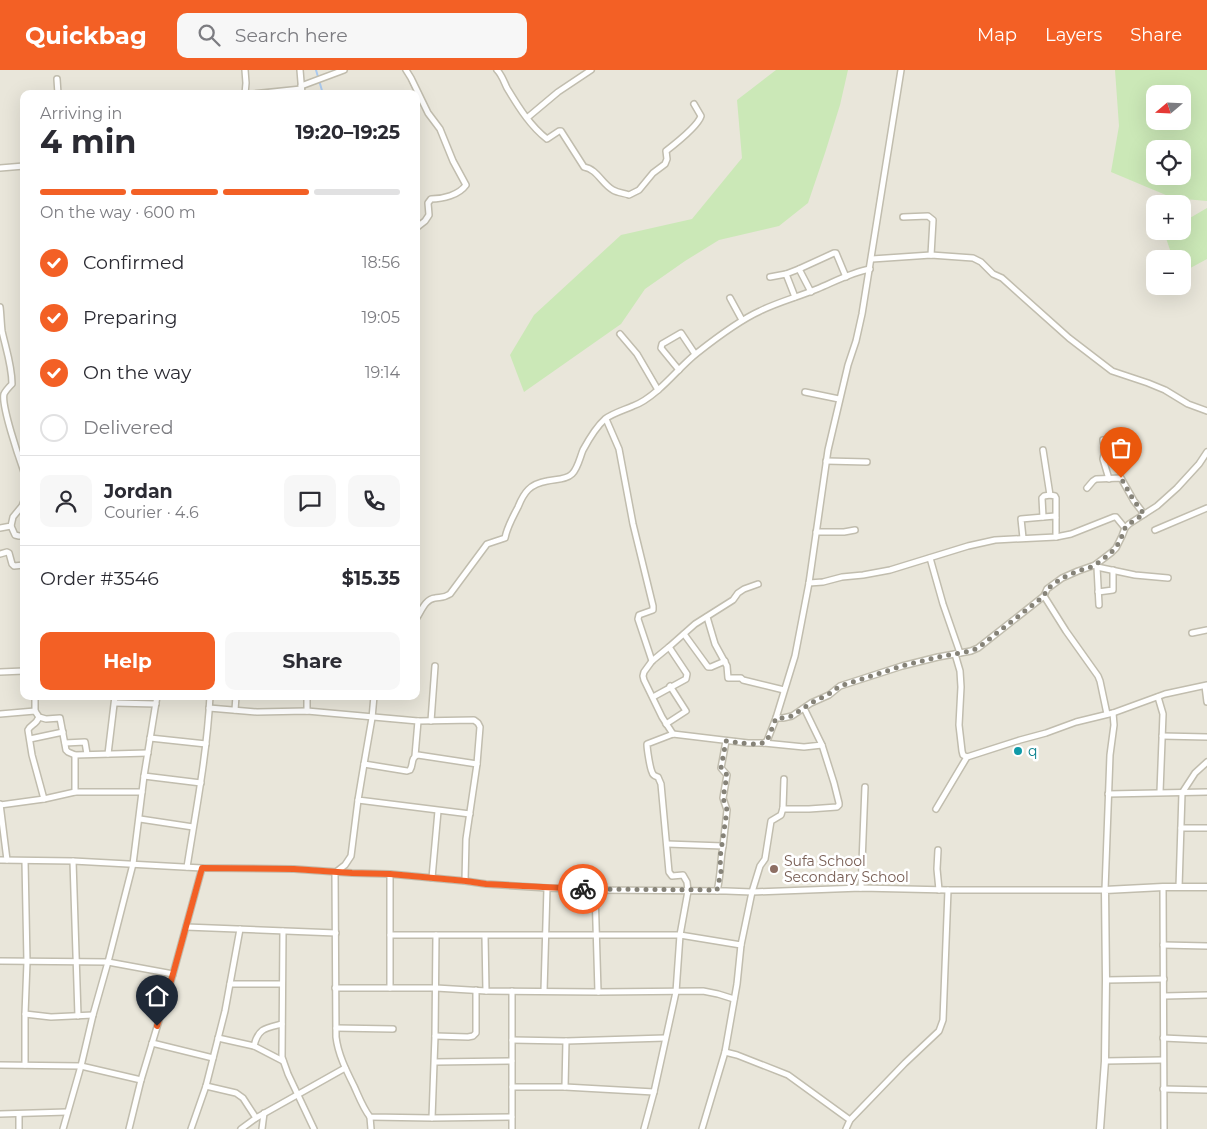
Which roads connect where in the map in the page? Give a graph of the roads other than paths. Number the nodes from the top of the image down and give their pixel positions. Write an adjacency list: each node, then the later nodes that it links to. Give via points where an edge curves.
1 (245, 70): 11 (street)
2 (300, 70): 9 (street)
3 (344, 70): 9 (street)
4 (406, 70): 12 (street)
5 (497, 70): 15 (street)
6 (591, 70): 15 (street)
7 (901, 70): 21 (street)
8 (57, 79): 10 (street)
9 (301, 89)
10 (58, 90)
11 (245, 90)
12 (415, 90)
13 (420, 100): 19 (street, via 440,129 466,185 454,194 431,199 429,215)
14 (694, 104): 15 (street, via 701,116 699,121 666,151 665,164 639,190 630,194 613,190 594,171 584,168 561,131 547,139)
15 (527, 118)
16 (20, 166): 17 (street)
17 (0, 168)
18 (903, 217): 20 (street, via 931,217)
19 (420, 225)
20 (931, 255): 21 (street); 38 (street, via 977,260 1112,371 1165,390 1188,404)
21 (872, 260): 23 (street)
22 (799, 269): 24 (street); 26 (street, via 835,253); 27 (street)
23 (870, 269): 26 (street); 37 (street, via 856,340)
24 (786, 274): 25 (street); 28 (street)
25 (770, 277)
26 (846, 277): 27 (street)
27 (810, 292): 28 (street)
28 (795, 297): 31 (street)
29 (730, 298): 31 (street)
30 (0, 307): 43 (street, via 12,376 12,384 4,395 5,405)
31 (742, 320): 33 (street)
32 (620, 334): 35 (street, via 637,354)
33 (695, 354): 34 (street); 34 (street, via 681,334 662,344 661,348)
34 (679, 370): 35 (street)
35 (658, 390): 39 (street, via 635,406)
36 (805, 392): 37 (street)
37 (839, 399): 44 (street)
38 (1207, 410)
39 (606, 419): 74 (street, via 593,433 572,474 534,484 521,498 505,538 487,544 450,594 430,599); 81 (street, via 619,449 632,524 653,606 653,610 639,615 638,619)
40 (1103, 440): 46 (street, via 1103,459)
41 (1044, 450): 48 (street)
42 (1207, 452): 51 (street, via 1177,488)
43 (20, 460)
44 (826, 461): 45 (street); 59 (street)
45 (867, 462)
46 (1109, 479): 47 (street, via 1093,481); 51 (street, via 1121,478)
47 (1087, 488)
48 (1050, 495): 52 (street, via 1042,498); 53 (street, via 1055,497)
49 (20, 508): 54 (street)
50 (1207, 508): 58 (street)
51 (1144, 514): 56 (street)
52 (1043, 517): 53 (street); 62 (street, via 1021,519)
53 (1056, 517): 61 (street)
54 (11, 526): 55 (street); 60 (street, via 15,535)
55 (0, 528)
56 (1125, 528): 61 (street, via 1115,516); 66 (street, via 1116,548)
57 (855, 530): 59 (street)
58 (1155, 530)
59 (816, 532): 70 (street)
60 (20, 536)
61 (1056, 537): 62 (street)
62 (1023, 538): 64 (street, via 995,540)
63 (0, 554): 65 (street, via 9,553 12,564)
64 (930, 558): 70 (street, via 890,570); 80 (street)
65 (20, 565)
66 (1096, 566): 67 (street); 71 (street); 72 (street, via 1062,578 1047,589)
67 (1113, 570): 68 (street); 71 (street, via 1113,590)
68 (1168, 578)
69 (758, 584): 75 (street, via 744,589)
70 (809, 584): 88 (street, via 795,656)
71 (1098, 592): 73 (street)
72 (1044, 596): 80 (street, via 978,648); 105 (street, via 1098,676)
73 (1099, 605)
74 (420, 613)
75 (707, 617): 78 (street); 82 (street, via 715,644)
76 (1207, 630): 77 (street)
77 (1192, 633)
78 (684, 634): 79 (street); 82 (street, via 708,667)
79 (668, 647): 81 (street); 86 (street, via 687,674 686,679)
80 (958, 654): 101 (street, via 902,666 840,686); 129 (street, via 961,687 959,725 963,755)
81 (652, 661): 89 (street, via 643,676)
82 (725, 661): 88 (street, via 728,678 740,678)
83 (434, 666): 111 (street)
84 (20, 671): 85 (street)
85 (0, 672)
86 (670, 686): 89 (street); 112 (street, via 686,711)
87 (1206, 686): 90 (street); 97 (street)
88 (784, 690): 109 (street)
89 (653, 697): 112 (street)
90 (1158, 697): 105 (street); 115 (street, via 1163,714)
91 (35, 700): 103 (street)
92 (156, 700): 99 (street)
93 (210, 700): 100 (street)
94 (236, 700): 102 (street)
95 (307, 700): 104 (street)
96 (374, 700): 108 (street)
97 (1207, 702)
98 (115, 703): 99 (street); 126 (street)
99 (156, 704): 117 (street)
100 (209, 708): 102 (street); 122 (street)
101 (804, 708): 109 (street, via 792,716); 123 (street)
102 (235, 710): 104 (street)
103 (35, 711): 106 (street); 107 (street)
104 (307, 711): 108 (street)
105 (1110, 713): 129 (street); 142 (street, via 1114,726)
106 (0, 714)
107 (39, 718): 113 (street, via 60,718); 118 (street, via 28,728)
108 (372, 718): 110 (street); 131 (street)
109 (776, 718): 121 (street)
110 (418, 721): 111 (street); 128 (street)
111 (431, 721): 132 (street, via 474,720 478,723)
112 (666, 724): 114 (street)
113 (63, 732): 118 (street); 120 (street)
114 (673, 734): 119 (street); 154 (street, via 647,744 651,772 661,784)
115 (1162, 736): 116 (street); 139 (street)
116 (1207, 737)
117 (150, 738): 122 (street); 124 (street)
118 (30, 739): 143 (street)
119 (726, 741): 121 (street); 155 (street, via 721,768 727,775 723,798 727,810)
120 (65, 743): 125 (street, via 85,742); 127 (street, via 68,752)
121 (764, 743): 123 (street, via 804,747)
122 (206, 744): 135 (street)
123 (822, 745): 146 (street, via 839,805)
124 (148, 753): 126 (street); 133 (street)
125 (87, 754): 126 (street); 127 (street)
126 (108, 754)
127 (74, 755): 137 (street)
128 (415, 756): 131 (street, via 412,767 407,771); 132 (street)
129 (967, 757): 147 (street)
130 (1207, 762): 141 (street)
131 (364, 764): 144 (street)
132 (477, 764): 149 (street)
133 (144, 776): 135 (street); 138 (street)
134 (784, 779): 146 (street)
135 (201, 783): 151 (street)
136 (865, 787): 172 (street)
137 (75, 792): 138 (street); 143 (street)
138 (142, 792): 150 (street)
139 (1160, 792): 141 (street); 142 (street)
140 (1207, 792): 141 (street)
141 (1182, 793): 152 (street)
142 (1108, 794): 177 (street)
143 (44, 799): 145 (street)
144 (358, 800): 148 (street); 164 (street, via 351,856)
145 (0, 804): 158 (street)
146 (783, 808): 179 (street, via 781,815 771,821 765,859)
147 (936, 809)
148 (438, 811): 149 (street); 166 (street)
149 (470, 814): 167 (street, via 465,852)
150 (140, 820): 151 (street); 161 (street)
151 (194, 827): 162 (street)
152 (1181, 828): 153 (street); 169 (street)
153 (1207, 828)
154 (667, 844): 155 (street); 178 (street, via 669,872 672,876 684,875)
155 (723, 846): 174 (street)
156 (938, 850): 175 (street)
157 (0, 860): 158 (street)
158 (7, 860): 159 (street)
159 (24, 861): 160 (street); 194 (street)
160 (72, 861): 161 (street); 195 (street)
161 (133, 864): 162 (street); 196 (street)
162 (187, 867): 163 (street)
163 (202, 868): 164 (street); 180 (street)
164 (335, 872): 165 (street); 183 (street)
165 (390, 874): 166 (street); 184 (street)
166 (432, 878): 167 (street)
167 (466, 881): 171 (street)
168 (1164, 887): 169 (street); 177 (street); 191 (street)
169 (1179, 887): 170 (street)
170 (1207, 887)
171 (547, 888): 173 (street); 188 (street)
172 (861, 888): 175 (street); 179 (street)
173 (595, 890): 178 (street); 189 (street)
174 (717, 890): 178 (street); 179 (street)
175 (939, 890): 176 (street)
176 (948, 890): 177 (street); 256 (street, via 944,1020 939,1031)
177 (1105, 890): 199 (street)
178 (688, 891): 186 (street)
179 (752, 892): 190 (street)
180 (186, 927): 181 (street); 197 (street)
181 (240, 929): 182 (street); 200 (street)
182 (283, 931): 183 (street); 201 (street)
183 (336, 933): 202 (street)
184 (390, 935): 185 (street); 203 (street)
185 (436, 935): 187 (street); 204 (street)
186 (680, 935): 189 (street); 190 (street); 210 (street)
187 (485, 936): 188 (street); 206 (street)
188 (546, 936): 189 (street); 208 (street)
189 (596, 936): 209 (street)
190 (741, 945): 213 (street)
191 (1164, 945): 192 (street); 198 (street)
192 (1207, 946)
193 (0, 962): 194 (street)
194 (27, 962): 195 (street); 214 (street)
195 (77, 962): 196 (street); 216 (street)
196 (108, 962): 197 (street); 215 (street)
197 (173, 974): 227 (street)
198 (1164, 979): 199 (street); 212 (street)
199 (1106, 980): 233 (street)
200 (230, 984): 201 (street); 221 (street)
201 (282, 984): 217 (street)
202 (335, 988): 203 (street); 218 (street)
203 (390, 988): 204 (street)
204 (436, 988): 205 (street); 220 (street)
205 (476, 990): 206 (street); 220 (street, via 476,1033 468,1037)
206 (486, 991): 207 (street)
207 (512, 991): 208 (street); 224 (street)
208 (544, 991): 209 (street)
209 (598, 992): 210 (street)
210 (676, 992): 213 (street, via 702,991); 222 (street)
211 (1207, 995): 212 (street)
212 (1164, 996): 223 (street)
213 (734, 999): 229 (street)
214 (25, 1014): 216 (street); 237 (street)
215 (92, 1015): 216 (street); 238 (street)
216 (78, 1016)
217 (282, 1024): 228 (street, via 261,1031); 234 (street)
218 (336, 1028): 219 (street); 239 (street, via 337,1046)
219 (393, 1029)
220 (436, 1036): 235 (street)
221 (218, 1038): 228 (street); 230 (street)
222 (665, 1038): 225 (street); 246 (street)
223 (1164, 1038): 226 (street); 231 (street)
224 (512, 1040): 225 (street); 232 (street)
225 (566, 1040): 242 (street)
226 (1207, 1040)
227 (152, 1043): 230 (street); 240 (street)
228 (254, 1046): 234 (street)
229 (725, 1052): 256 (street, via 788,1075); 267 (street)
230 (213, 1058): 241 (street)
231 (1163, 1060): 233 (street); 244 (street)
232 (512, 1061): 235 (street); 243 (street)
233 (1105, 1061): 269 (street)
234 (284, 1062): 247 (street)
235 (435, 1062): 255 (street)
236 (0, 1065): 237 (street)
237 (25, 1065): 238 (street)
238 (81, 1066): 240 (street); 248 (street)
239 (345, 1068): 247 (street); 254 (street)
240 (140, 1080): 259 (street)
241 (206, 1086): 253 (street, via 236,1093); 260 (street)
242 (565, 1087): 243 (street); 246 (street)
243 (512, 1088): 252 (street)
244 (1163, 1089): 245 (street); 270 (street)
245 (1207, 1090)
246 (654, 1092): 266 (street)
247 (298, 1094): 249 (street); 263 (street)
248 (67, 1112): 251 (street); 258 (street)
249 (264, 1113): 253 (street); 262 (street)
250 (0, 1114): 251 (street)
251 (19, 1114): 257 (street)
252 (512, 1117): 255 (street); 265 (street)
253 (256, 1118): 261 (street)
254 (370, 1118): 255 (street); 264 (street)
255 (432, 1118)
256 (850, 1120): 268 (street)
257 (19, 1129)
258 (63, 1129)
259 (129, 1129)
260 (191, 1129)
261 (241, 1129)
262 (262, 1129)
263 (314, 1129)
264 (371, 1129)
265 (512, 1129)
266 (644, 1129)
267 (702, 1129)
268 (846, 1129)
269 (1100, 1129)
270 (1164, 1129)

